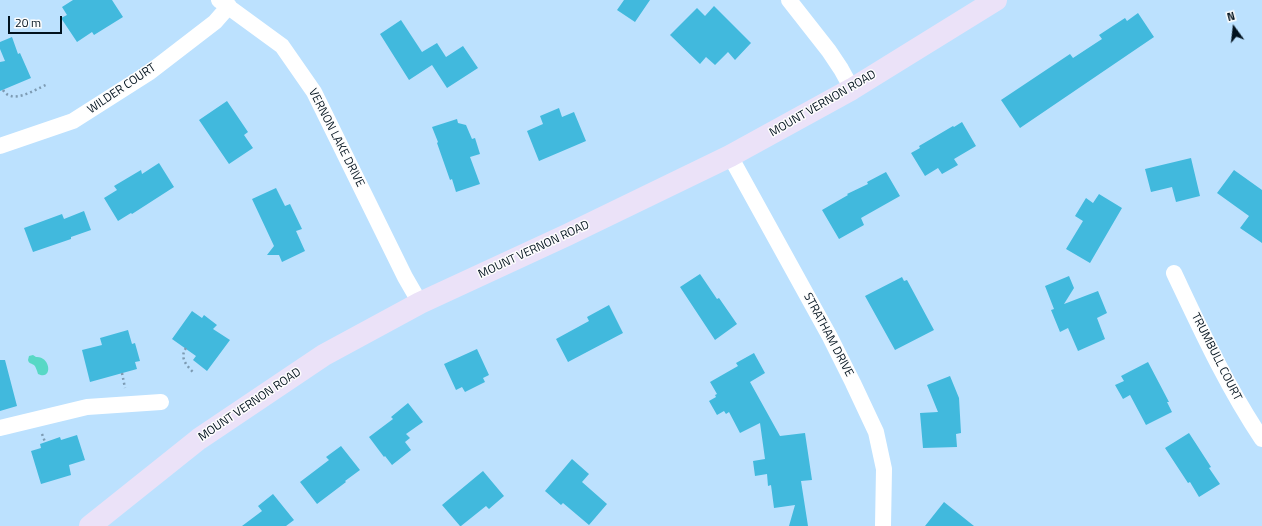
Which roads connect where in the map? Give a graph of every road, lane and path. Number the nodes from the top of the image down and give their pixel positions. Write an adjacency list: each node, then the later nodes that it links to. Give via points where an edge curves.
1 (789, 0): 6 (street, via 841,69)
2 (996, 0): 6 (main road, MOUNT VERNON ROAD)
3 (224, 3): 7 (street, WILDER COURT, via 215,22 150,72 74,121); 10 (street, VERNON LAKE DRIVE, via 282,46 314,92)
4 (46, 85): 5 (path, via 16,97 7,95)
5 (3, 90)
6 (852, 90): 8 (main road, MOUNT VERNON ROAD)
7 (0, 146)
8 (730, 156): 10 (main road, MOUNT VERNON ROAD); 17 (street, STRATHAM DRIVE, via 830,337 876,432 884,469)
9 (1174, 273): 15 (street, TRUMBULL COURT, via 1213,355 1246,416)
10 (420, 303): 16 (main road, MOUNT VERNON ROAD, via 318,359 199,439)
11 (186, 348): 12 (path, via 183,352 184,360)
12 (194, 373)
13 (161, 402): 14 (street, via 87,407)
14 (0, 428)
15 (1262, 439)
16 (90, 526)
17 (883, 526)

